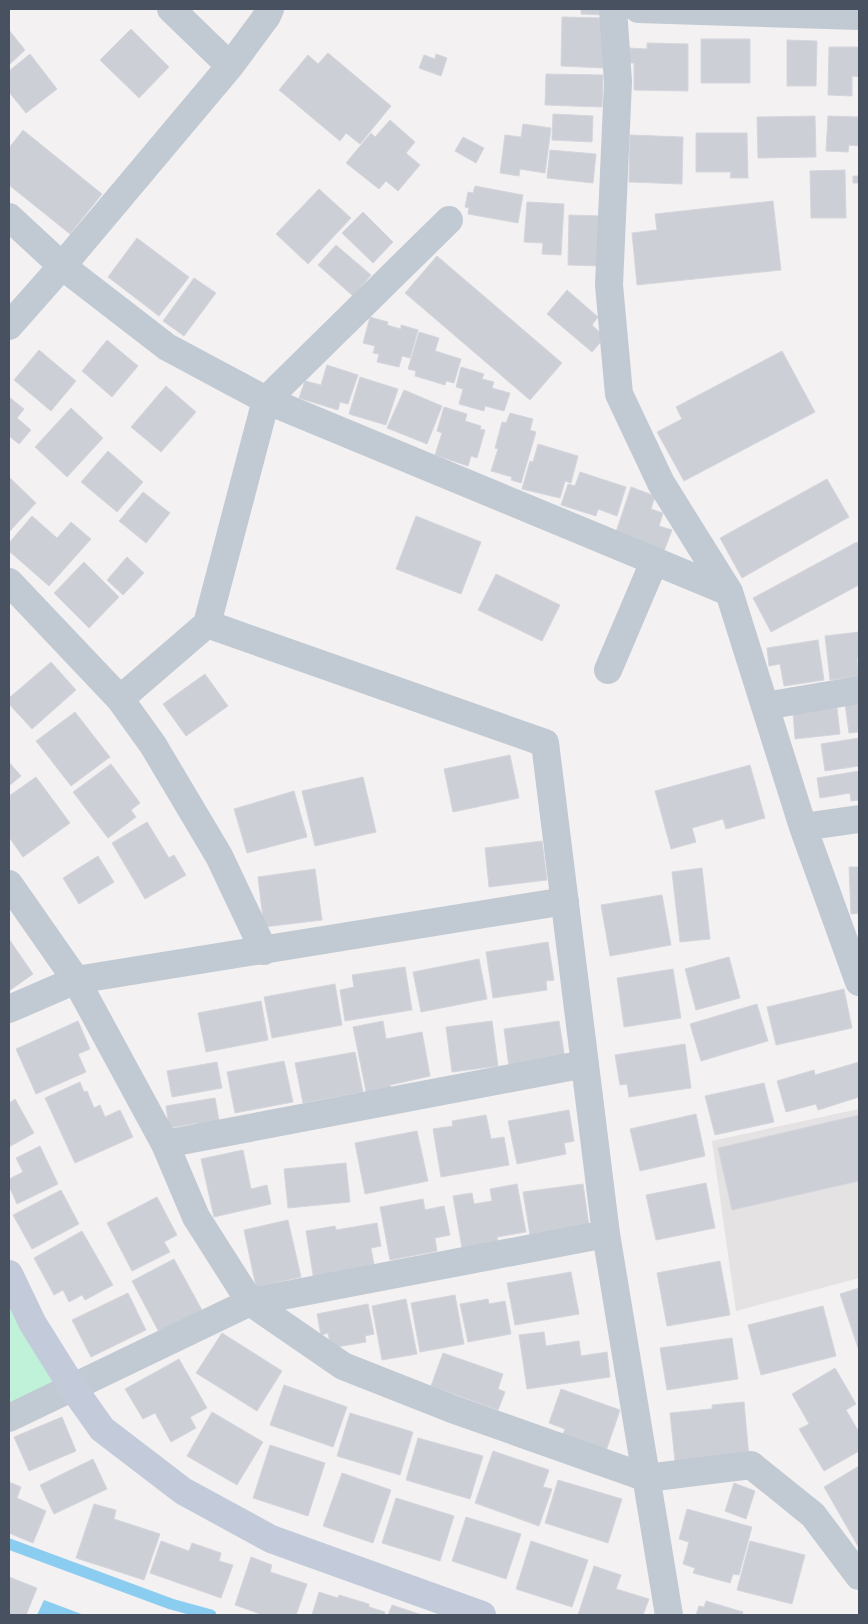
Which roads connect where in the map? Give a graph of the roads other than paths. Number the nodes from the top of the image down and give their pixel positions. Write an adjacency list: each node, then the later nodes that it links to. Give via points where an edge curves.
1 (171, 9): 6 (street)
2 (270, 9): 6 (street)
3 (613, 9): 14 (street, via 618,82 609,285 619,394 661,483)
4 (638, 9): 5 (street)
5 (859, 16)
6 (230, 66): 9 (street)
7 (9, 217): 9 (street)
8 (449, 220): 11 (street)
9 (62, 266): 10 (street); 11 (street, via 167,347)
10 (9, 326)
11 (266, 400): 12 (street); 15 (street)
12 (654, 562): 14 (street); 16 (street)
13 (9, 582): 18 (street)
14 (729, 592): 19 (street)
15 (207, 624): 18 (street); 23 (street, via 545,744)
16 (608, 670)
17 (859, 690): 19 (street)
18 (120, 699): 25 (street, via 152,745 219,856)
19 (765, 706): 21 (street)
20 (859, 819): 21 (street)
21 (803, 827): 24 (street)
22 (9, 884): 26 (street)
23 (565, 901): 25 (street); 29 (street)
24 (851, 938): 27 (street)
25 (264, 951): 26 (street)
26 (76, 980): 28 (street); 30 (street)
27 (859, 982)
28 (9, 1009)
29 (585, 1064): 30 (street); 31 (street)
30 (165, 1144): 33 (street, via 196,1217)
31 (606, 1234): 33 (street); 36 (street)
32 (9, 1274): 34 (street, via 33,1324)
33 (250, 1302): 34 (street); 36 (street, via 343,1366 452,1409)
34 (73, 1388): 35 (street); 38 (street, via 102,1429 184,1491 271,1539)
35 (9, 1418)
36 (647, 1478): 37 (street, via 750,1465 813,1515); 39 (street)
37 (859, 1576)
38 (482, 1615)
39 (669, 1615)

